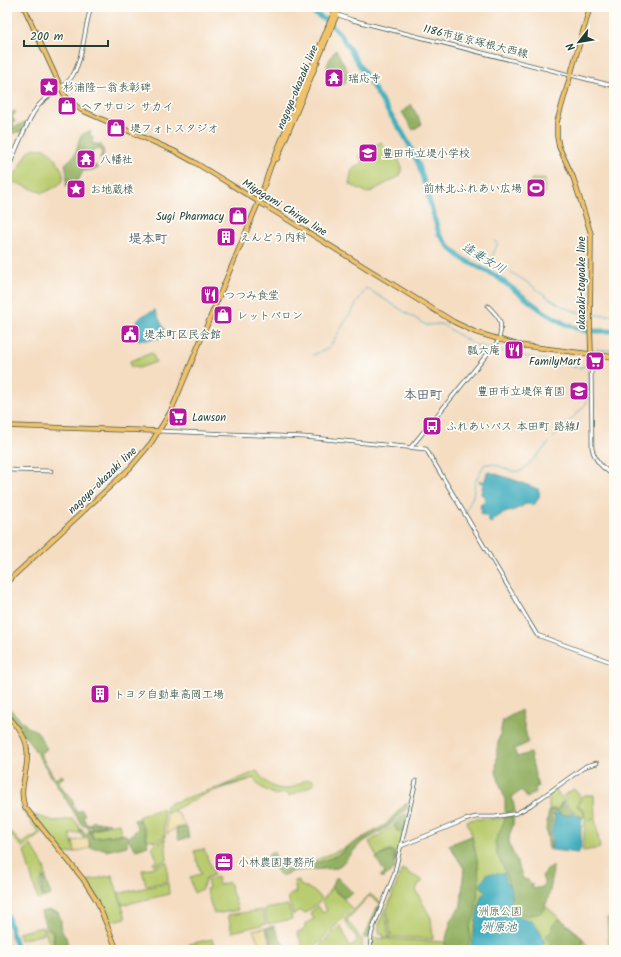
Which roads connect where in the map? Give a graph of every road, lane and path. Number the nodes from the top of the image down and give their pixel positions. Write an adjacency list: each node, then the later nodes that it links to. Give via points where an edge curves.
1 (24, 7): 9 (main road, Miyagami Chiryu line)
2 (91, 7): 9 (street, via 74,73)
3 (336, 7): 6 (main road, nagoya-okazaki line)
4 (340, 7): 6 (main road, nagoya-okazaki line)
5 (590, 7): 7 (main road, okazaki-toyoake line)
6 (334, 16): 7 (street, 1186市道京塚根大西線); 11 (main road, nagoya-okazaki line)
7 (571, 75): 8 (street, 1186市道京塚根大西線); 14 (main road, okazaki-toyoake line, via 557,122 557,139 579,193 591,234)
8 (614, 86)
9 (61, 89): 10 (street, via 36,108); 11 (main road, Miyagami Chiryu line, via 68,100 81,110 174,151)
10 (7, 171)
11 (258, 201): 13 (main road, Miyagami Chiryu line, via 454,322); 17 (main road, nagoya-okazaki line, via 171,411)
12 (488, 306): 13 (street, via 500,320 502,327)
13 (499, 340): 14 (main road, Miyagami Chiryu line, via 518,345); 18 (street)
14 (591, 354): 15 (main road); 21 (street, via 592,448 594,457 600,465)
15 (614, 357)
16 (7, 426): 17 (main road)
17 (159, 431): 18 (street, via 304,437); 22 (main road, nagoya-okazaki line, via 130,468)
18 (411, 447): 23 (street, via 428,451 537,635)
19 (7, 470): 20 (street)
20 (52, 471)
21 (614, 476)
22 (7, 582)
23 (614, 663)
24 (7, 715): 28 (main road, via 22,735 28,750 22,790 25,807 92,891)
25 (597, 763): 27 (street, via 586,766 517,813 465,820)
26 (416, 781): 27 (street)
27 (402, 846): 29 (street, via 394,875 373,928)
28 (117, 950)
29 (370, 950)

